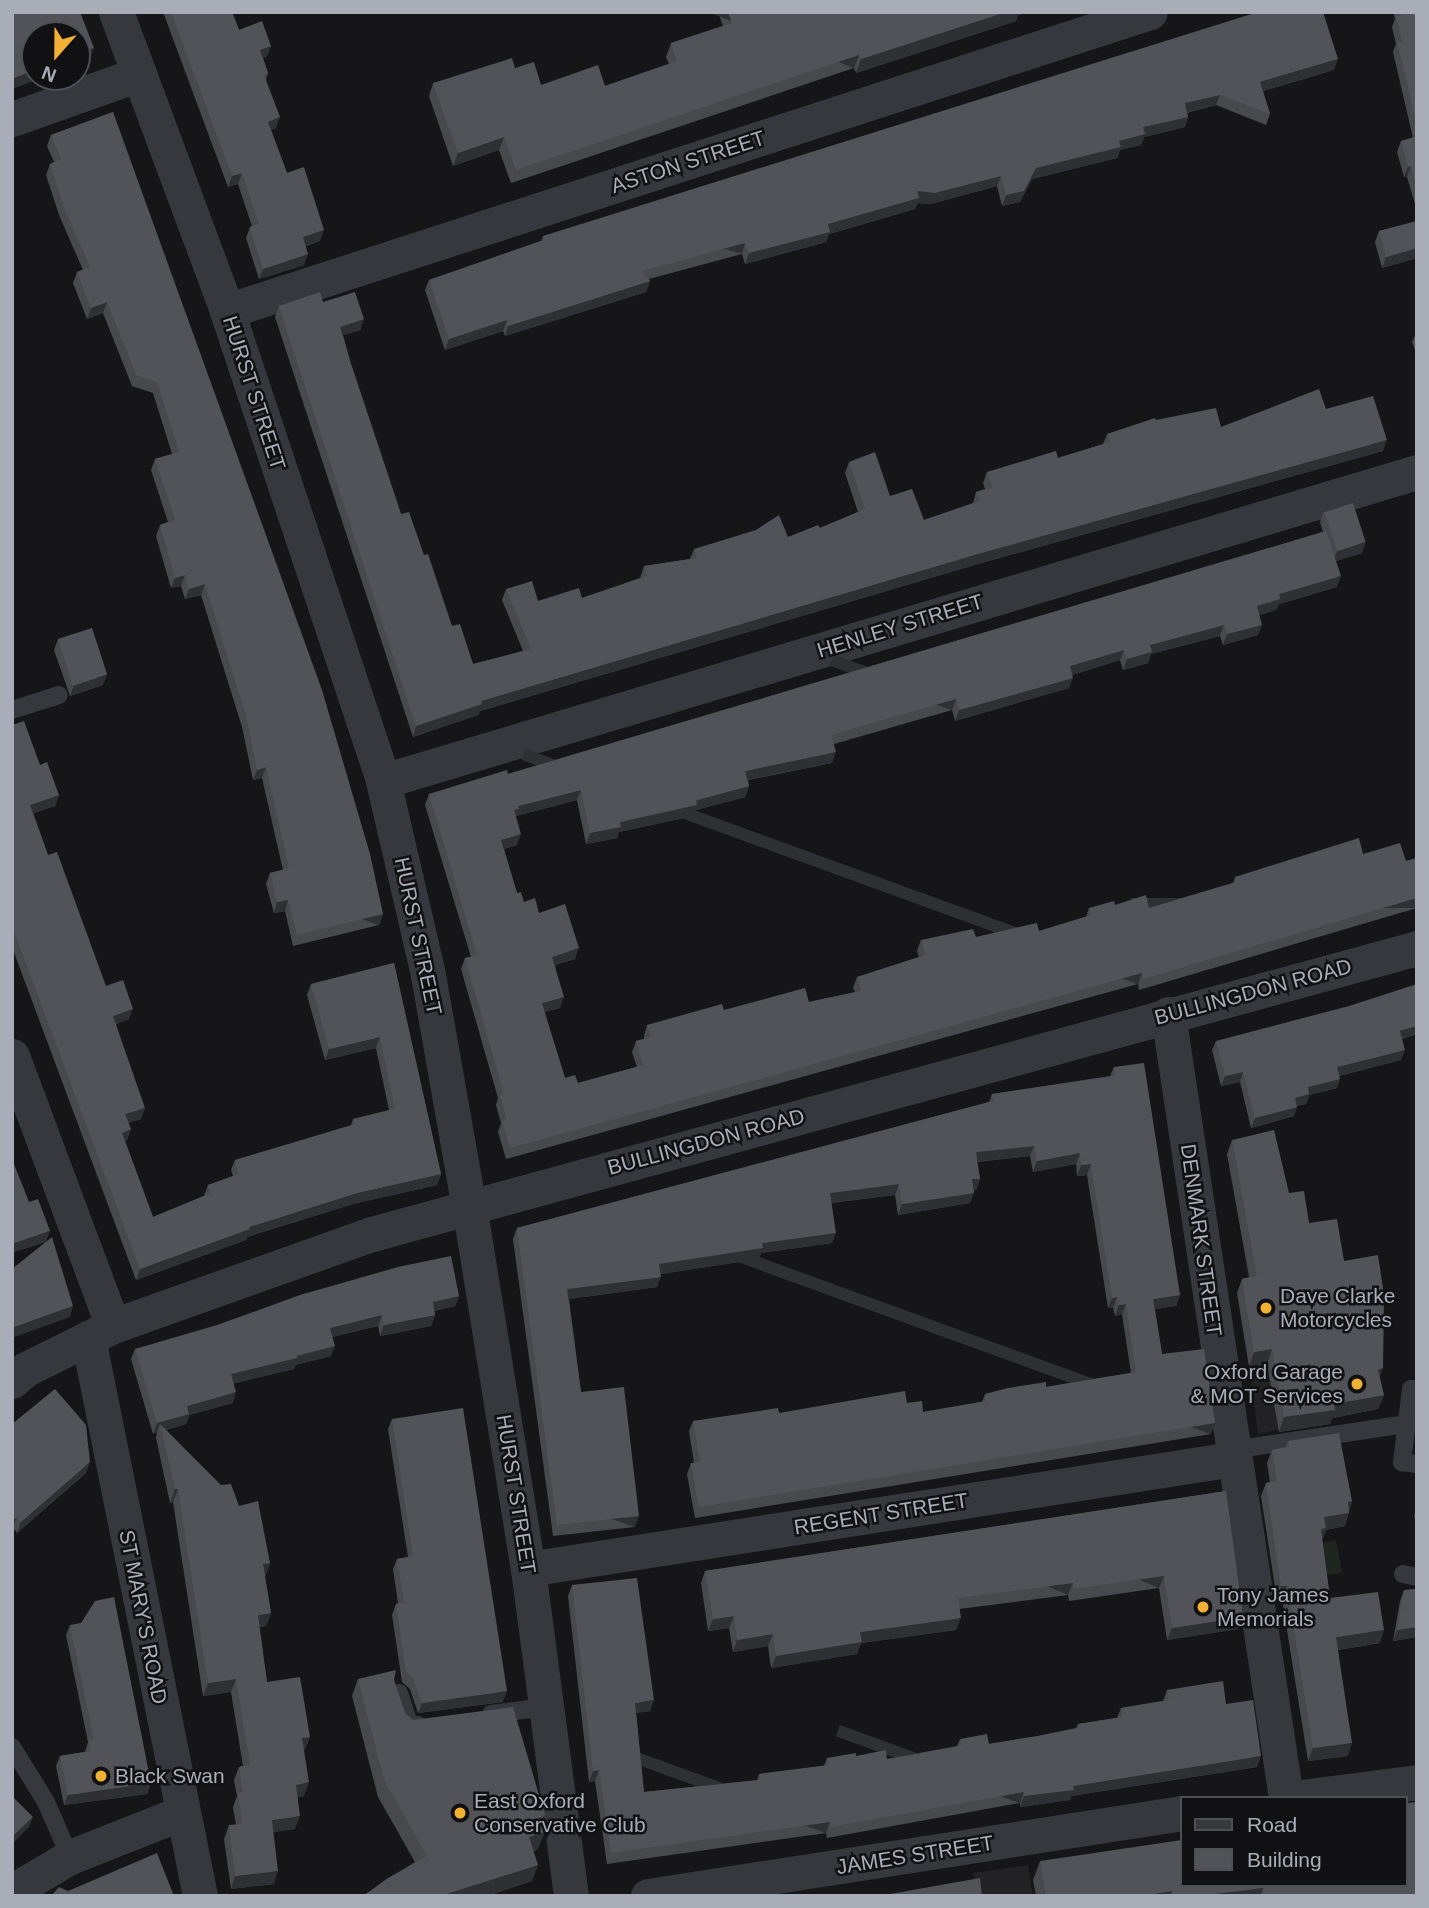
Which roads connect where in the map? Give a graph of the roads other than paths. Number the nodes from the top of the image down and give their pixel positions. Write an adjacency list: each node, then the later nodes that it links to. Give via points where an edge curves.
1 (116, 12): 3 (street, HURST STREET)
2 (1150, 12): 5 (street, ASTON STREET)
3 (139, 74): 4 (street); 5 (street, HURST STREET)
4 (12, 119)
5 (227, 311): 9 (street, HURST STREET)
6 (1417, 472): 9 (street, HENLEY STREET)
7 (59, 695): 8 (lane)
8 (12, 710)
9 (383, 781): 13 (street, HURST STREET, via 428,975)
10 (1417, 948): 11 (street, BULLINGDON ROAD)
11 (1168, 1014): 13 (street, BULLINGDON ROAD); 18 (street, DENMARK STREET)
12 (12, 1056): 14 (street, ST MARY'S ROAD)
13 (469, 1208): 14 (street, BULLINGDON ROAD, via 372,1234); 20 (street, HURST STREET)
14 (100, 1332): 15 (street, BULLINGDON ROAD, via 26,1369); 29 (street, ST MARY'S ROAD)
15 (12, 1381)
16 (1417, 1390): 17 (lane, via 1411,1389)
17 (1407, 1424): 18 (lane); 19 (lane, via 1402,1462)
18 (1233, 1454): 20 (street, REGENT STREET); 27 (street, DENMARK STREET)
19 (1417, 1464)
20 (528, 1569): 22 (street, HURST STREET)
21 (400, 1693): 24 (lane, via 410,1726)
22 (546, 1707): 23 (lane); 34 (street, HURST STREET)
23 (478, 1716)
24 (437, 1722)
25 (12, 1747): 31 (lane, via 46,1802)
26 (1417, 1782): 28 (street)
27 (1286, 1796)
28 (1309, 1796)
29 (181, 1813): 31 (street); 33 (street, ST MARY'S ROAD)
30 (1180, 1813): 35 (street, JAMES STREET)
31 (70, 1857): 32 (street, via 26,1882)
32 (13, 1896)
33 (200, 1896)
34 (571, 1896)
35 (648, 1896)

